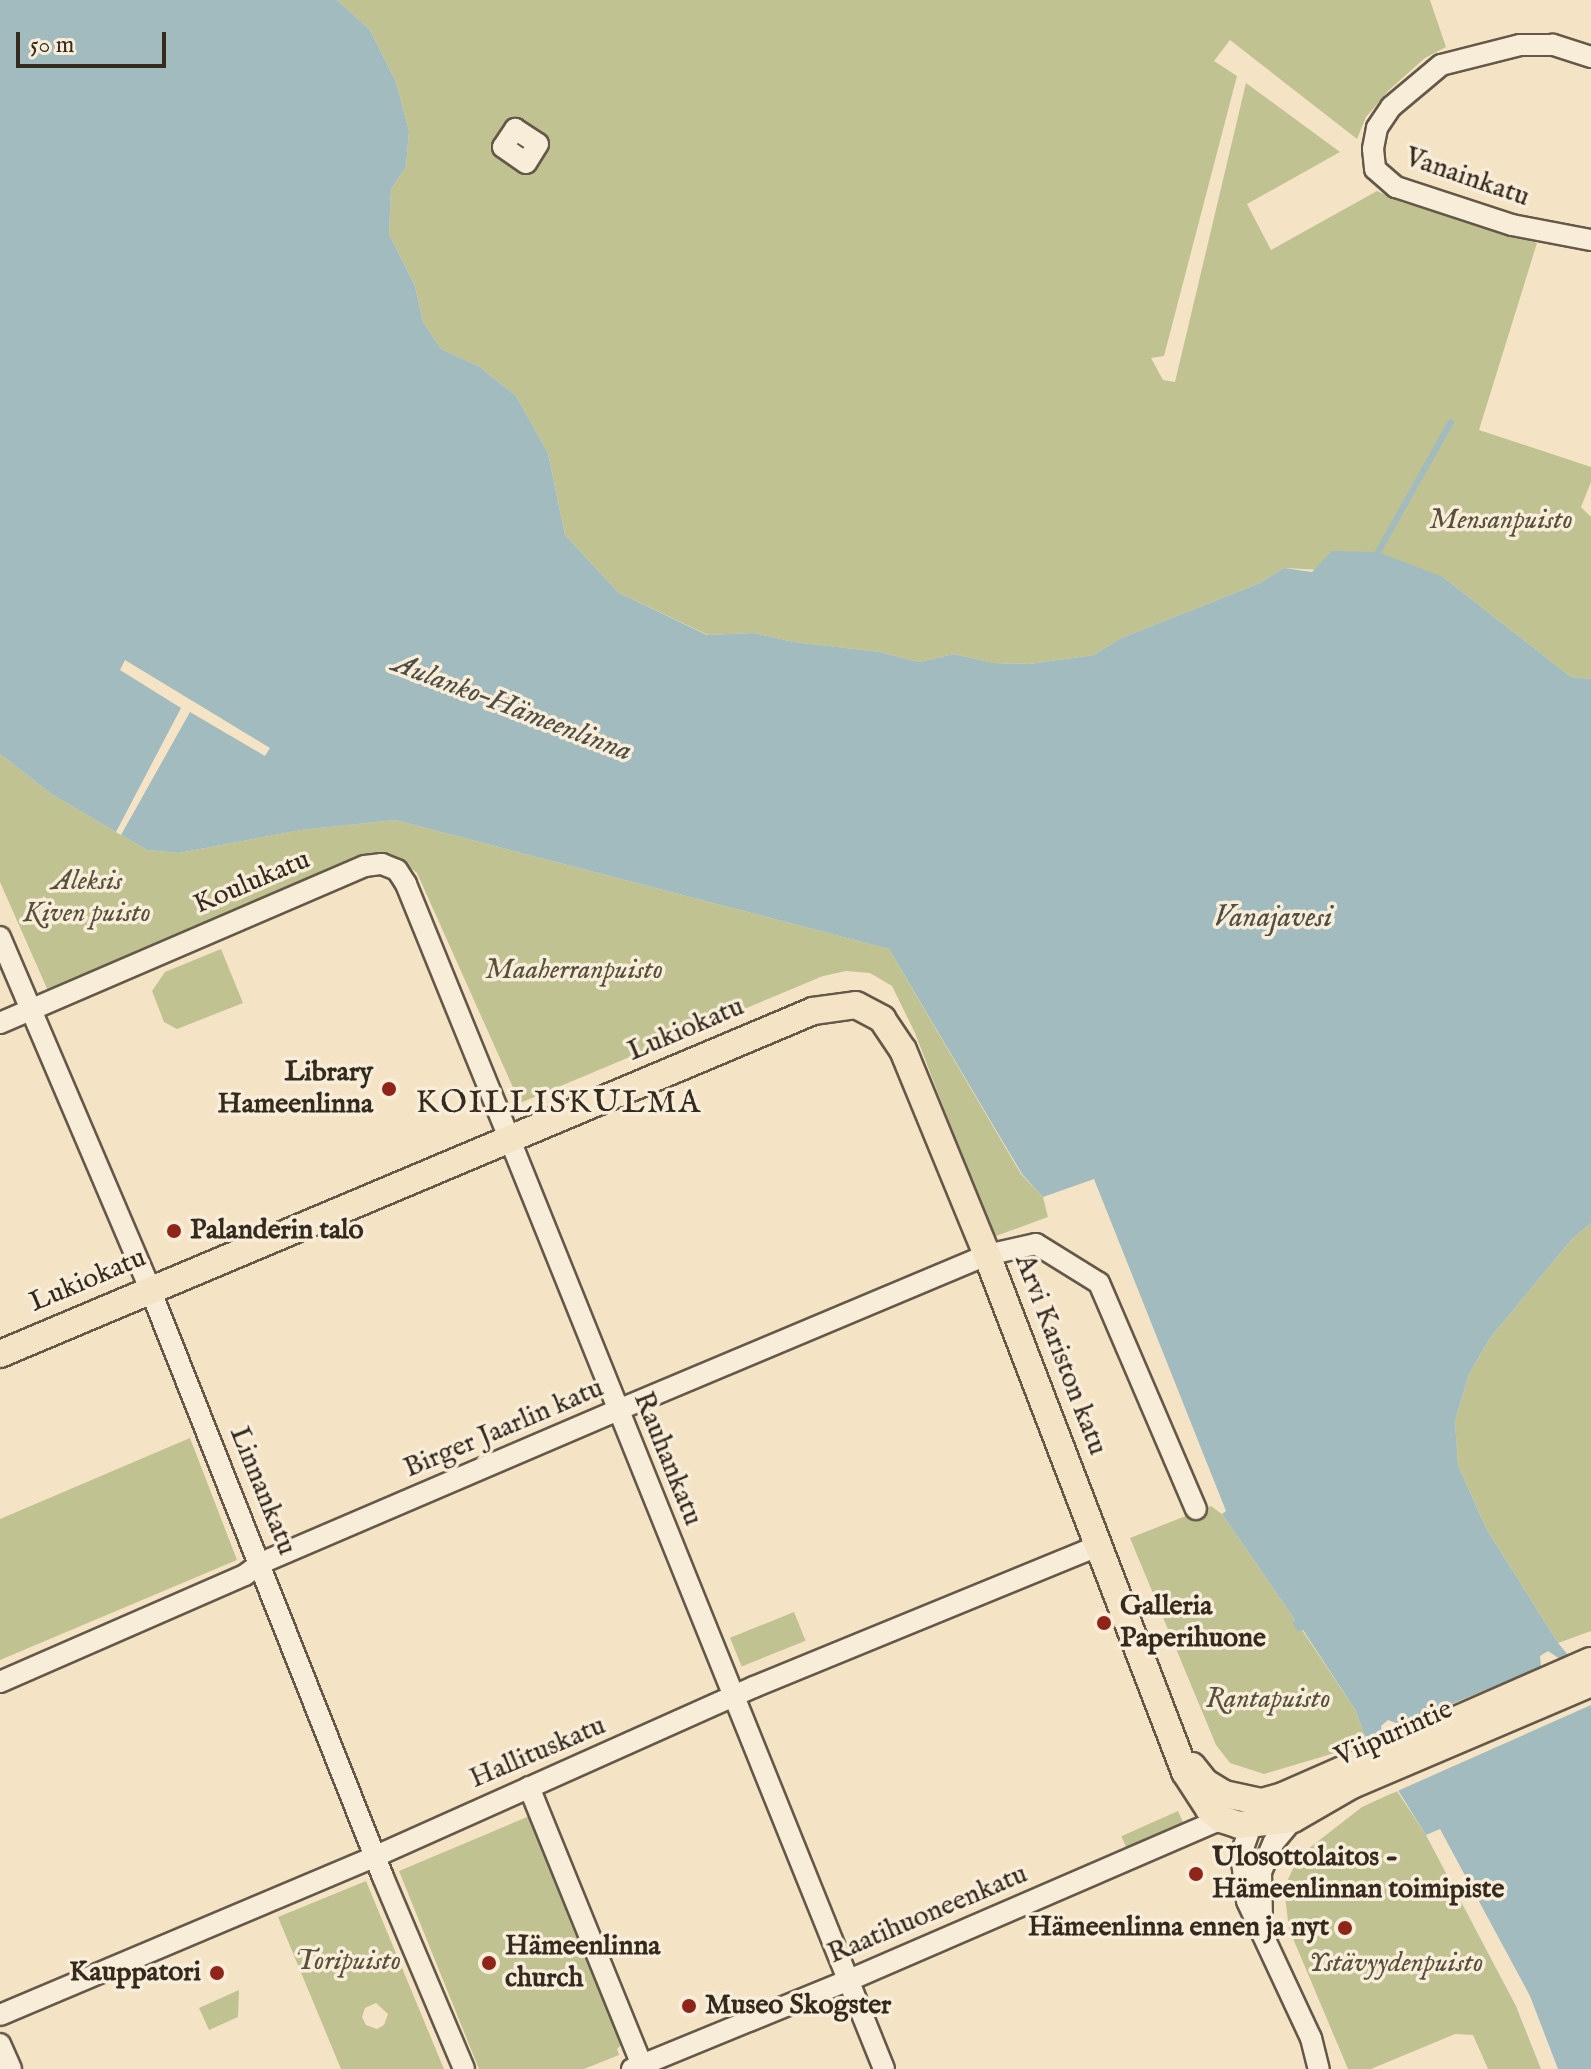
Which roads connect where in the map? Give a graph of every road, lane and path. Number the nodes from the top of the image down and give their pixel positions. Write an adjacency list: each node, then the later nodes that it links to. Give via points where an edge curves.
1 (1591, 57): 2 (street, Vanainkatu, via 1553,45 1520,45 1441,65 1391,107 1377,128 1373,149 1375,169 1406,192 1512,225)
2 (1591, 240)
3 (397, 870): 5 (street, Koulukatu, via 382,864 365,866); 8 (street, Rauhankatu)
4 (0, 937): 5 (street, Linnankatu)
5 (30, 1010): 7 (street, Koulukatu); 10 (street, Linnankatu)
6 (869, 1010): 8 (main road, Lukiokatu, via 837,1005 813,1011); 9 (main road, Arvi Kariston katu, via 894,1032 903,1050)
7 (0, 1023)
8 (510, 1140): 10 (main road, Lukiokatu); 12 (street, Rauhankatu)
9 (987, 1255): 12 (street, Birger Jaarlin katu); 13 (street, Birger Jaarlin katu, via 1036,1244 1099,1283); 14 (main road, Arvi Kariston katu)
10 (150, 1289): 11 (main road, Lukiokatu); 15 (street, Linnankatu)
11 (0, 1354)
12 (618, 1410): 15 (street, Birger Jaarlin katu); 19 (street, Rauhankatu)
13 (1196, 1509)
14 (1100, 1545): 19 (street, Hallituskatu); 23 (main road, Arvi Kariston katu, via 1173,1736)
15 (261, 1563): 17 (street, Birger Jaarlin katu, via 245,1575); 27 (street, Linnankatu)
16 (1591, 1661): 20 (main road, Viipurintie)
17 (0, 1682)
18 (1591, 1683): 20 (main road, Viipurintie)
19 (733, 1698): 21 (street, Hallituskatu); 30 (street, Rauhankatu)
20 (1348, 1776): 22 (main road, Viipurintie); 24 (main road, Viipurintie)
21 (529, 1787): 27 (street, Hallituskatu); 33 (street)
22 (1262, 1802): 23 (main road); 25 (street, Arvi Kariston katu)
23 (1222, 1807): 25 (main road, Viipurintie); 26 (street, Arvi Kariston katu); 30 (street, Raatihuoneenkatu)
24 (1293, 1819): 25 (main road, Viipurintie); 28 (street, Arvi Kariston katu)
25 (1249, 1825): 26 (street, Arvi Kariston katu); 28 (street, Arvi Kariston katu)
26 (1241, 1854): 29 (street, Arvi Kariston katu, via 1247,1901)
27 (376, 1856): 31 (street, Hallituskatu); 35 (street, Linnankatu)
28 (1264, 1863): 29 (street, Arvi Kariston katu, via 1259,1889)
29 (1266, 1939): 37 (street, Arvi Kariston katu, via 1311,2038)
30 (847, 1981): 33 (street, Raatihuoneenkatu); 36 (street, Rauhankatu)
31 (0, 2015)
32 (0, 2044): 34 (street)
33 (637, 2067)
34 (11, 2069)
35 (464, 2069)
36 (884, 2069)
37 (1319, 2069)

